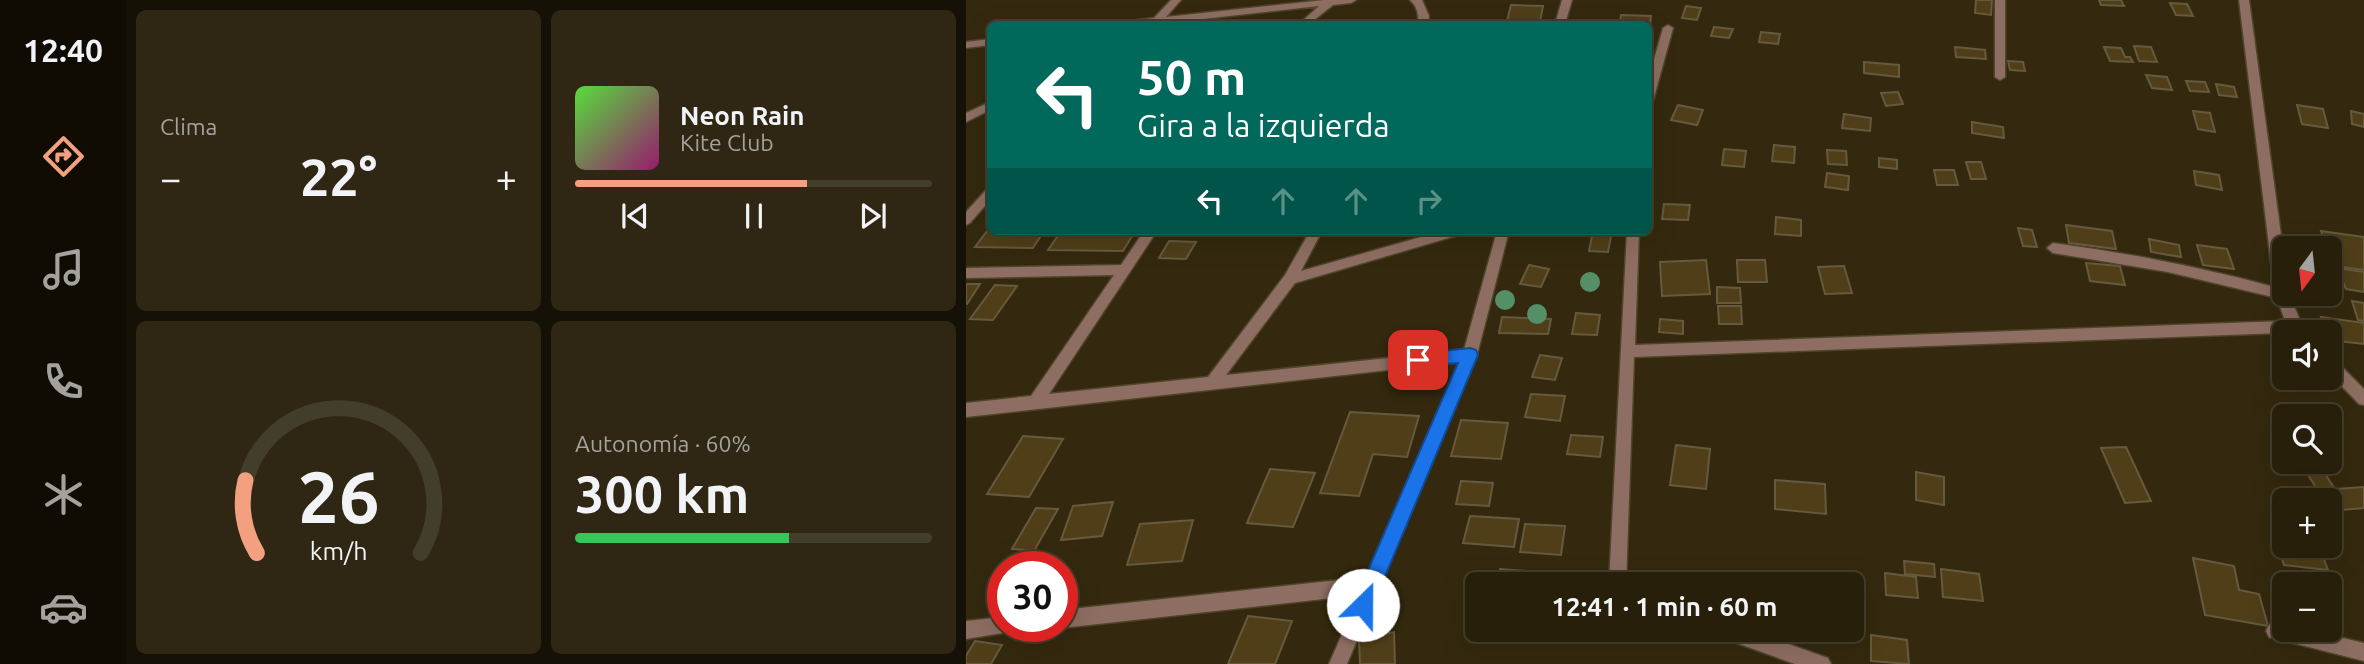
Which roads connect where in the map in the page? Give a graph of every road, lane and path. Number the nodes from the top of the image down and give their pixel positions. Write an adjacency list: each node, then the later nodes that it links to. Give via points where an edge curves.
1 (1177, 0): 8 (street)
2 (1351, 0): 7 (street)
3 (1415, 0): 11 (street)
4 (1567, 0): 12 (street)
5 (2000, 0): 16 (street)
6 (2244, 0): 27 (street)
7 (1329, 3): 9 (street); 10 (street)
8 (1158, 21)
9 (1173, 21)
10 (1308, 21)
11 (1423, 21)
12 (1561, 21)
13 (1668, 28): 17 (street)
14 (987, 42): 15 (street)
15 (966, 45)
16 (2000, 77)
17 (1652, 86)
18 (987, 108): 19 (street)
19 (966, 118)
20 (987, 196): 21 (street)
21 (966, 220)
22 (1148, 235): 29 (street)
23 (1314, 235): 31 (street)
24 (1444, 235): 31 (street)
25 (1502, 235): 35 (street)
26 (1633, 235): 34 (street)
27 (2275, 236)
28 (2053, 248): 32 (street, via 2152,262)
29 (1125, 270): 30 (street); 39 (street)
30 (966, 273)
31 (1290, 279): 37 (street)
32 (2272, 292)
33 (2272, 330): 34 (street)
34 (1626, 351): 41 (street)
35 (1470, 355): 37 (street); 42 (street)
36 (2342, 376): 38 (street)
37 (1212, 383): 39 (street)
38 (2364, 398)
39 (1036, 402): 40 (street)
40 (966, 410)
41 (1617, 572)
42 (1372, 585): 43 (street); 49 (street)
43 (1078, 617)
44 (987, 628): 45 (street)
45 (966, 630)
46 (1758, 642): 50 (street)
47 (2322, 642): 48 (street)
48 (2364, 652)
49 (1338, 664)
50 (1822, 664)

